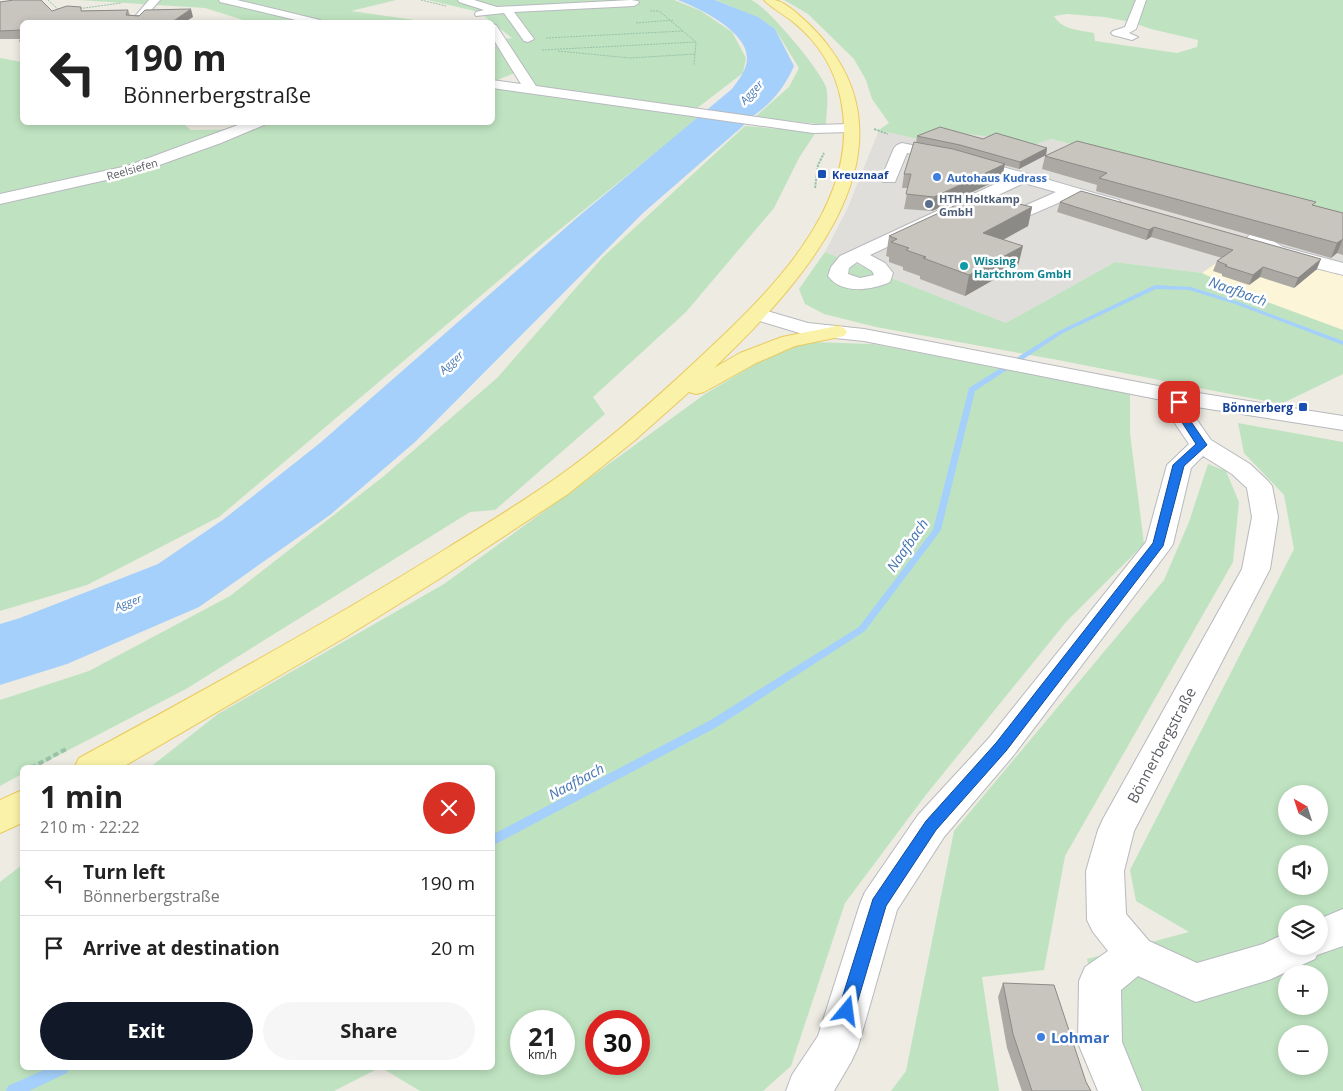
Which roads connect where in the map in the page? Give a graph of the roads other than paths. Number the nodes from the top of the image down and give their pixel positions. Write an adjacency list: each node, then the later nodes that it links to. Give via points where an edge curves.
1 (155, 0): 9 (street)
2 (224, 0): 10 (street)
3 (463, 0): 8 (street)
4 (769, 0): 18 (main road, via 816,37 832,56 843,78)
5 (1141, 0): 13 (street, via 1130,29 1117,33)
6 (569, 3): 7 (street); 8 (street)
7 (634, 3)
8 (502, 10): 11 (street, via 480,14); 14 (street)
9 (137, 20)
10 (308, 20)
11 (487, 20)
12 (495, 32): 16 (street)
13 (1132, 37)
14 (528, 39)
15 (495, 84): 16 (street)
16 (531, 89): 18 (street, via 798,126 832,130)
17 (252, 125): 22 (street, Reelsiefen, via 139,168)
18 (852, 128): 27 (main road, via 846,177 824,226)
19 (889, 179): 20 (street, via 902,148 953,157)
20 (1039, 181): 21 (street); 21 (street, via 988,205 987,209 1014,217); 25 (street)
21 (1072, 191): 23 (street)
22 (0, 199)
23 (1124, 207)
24 (1248, 239): 26 (street)
25 (862, 252)
26 (1343, 269)
27 (757, 314): 28 (street, via 806,329); 29 (street, via 790,314 821,319); 31 (main road)
28 (837, 332): 29 (street); 31 (main road, via 789,341 756,354)
29 (864, 335): 30 (street)
30 (1179, 397): 32 (street); 33 (street, Bönnerbergstraße, via 1178,410)
31 (664, 405): 34 (main road, via 568,481 404,589)
32 (1343, 423)
33 (1202, 445): 39 (street, Bönnerbergstraße, via 1241,468 1259,486 1265,517 1256,569 1116,830 1105,871 1107,920); 41 (street, via 1179,465 1159,544 1001,747 931,826 878,904 836,1047)
34 (96, 765)
35 (20, 807): 36 (main road)
36 (0, 818)
37 (1343, 927): 38 (street)
38 (1328, 934)
39 (1135, 954): 40 (street, Bönnerbergstraße, via 1196,983); 42 (street, via 1100,981 1100,1043)
40 (1282, 955)
41 (808, 1091)
42 (1120, 1091)

